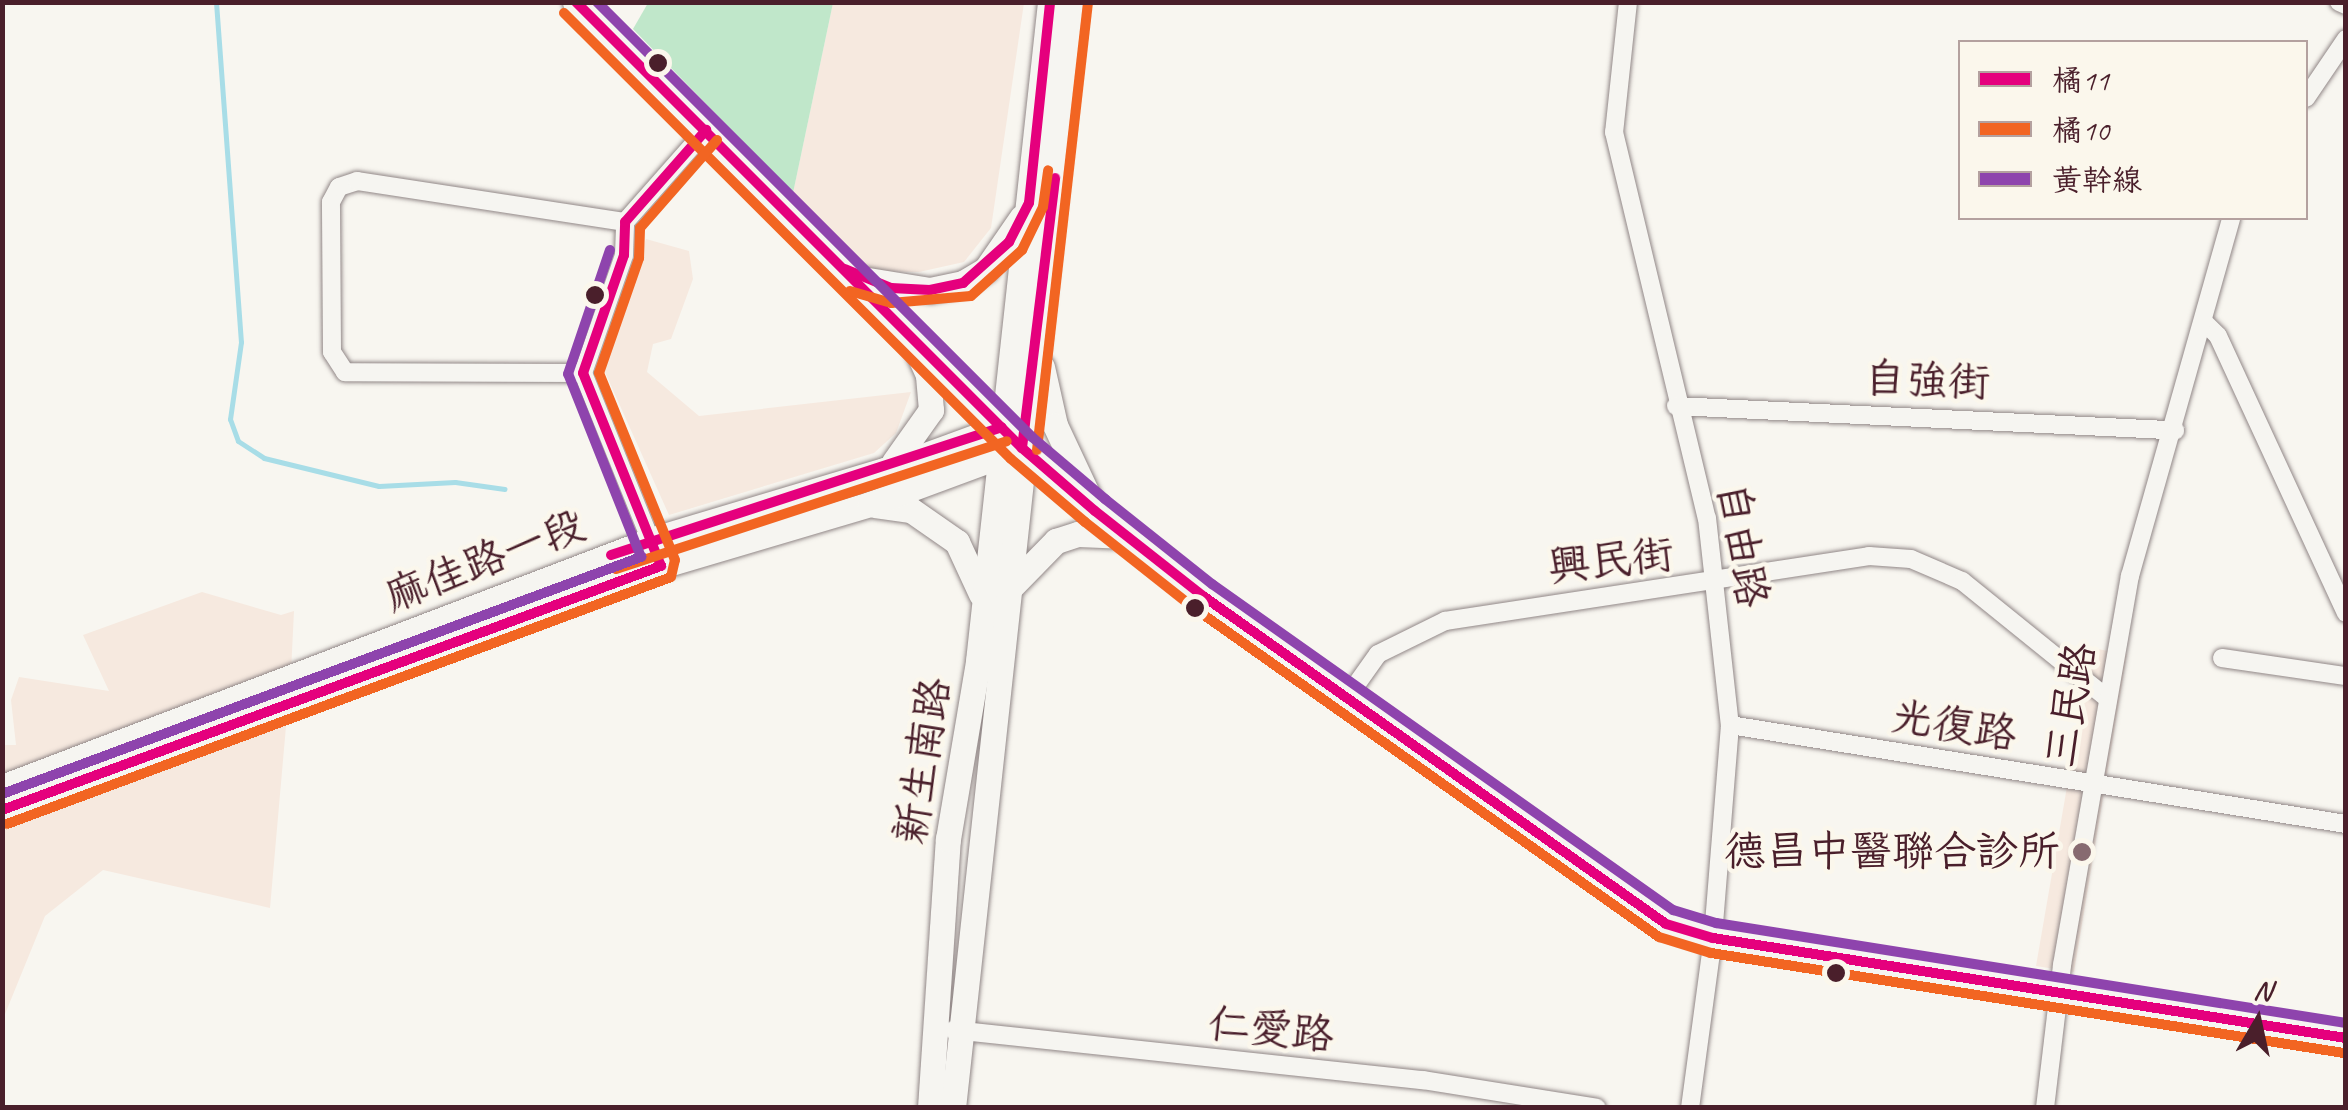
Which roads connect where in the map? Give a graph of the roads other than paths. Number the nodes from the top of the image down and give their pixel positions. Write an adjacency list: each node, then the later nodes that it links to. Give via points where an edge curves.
1 (575, 2): 7 (main road)
2 (1050, 2): 8 (main road, 新生南路)
3 (1073, 2): 13 (main road)
4 (1628, 2): 16 (street, 自由路, via 1614,132 1643,236)
5 (2346, 39): 6 (street)
6 (2308, 95)
7 (706, 130): 10 (street); 11 (main road)
8 (1029, 203): 11 (main road, via 1009,242 964,283 910,289); 17 (main road, 新生南路)
9 (2230, 220): 12 (street, 三民路)
10 (625, 222): 15 (street, via 624,255); 15 (street, via 357,181 339,187 331,202 332,352 345,372)
11 (854, 277): 14 (main road)
12 (2205, 322): 18 (street, 三民路); 28 (street, via 2218,336)
13 (1039, 336): 19 (main road); 22 (main road, via 1055,426)
14 (912, 338): 17 (main road); 20 (main road, via 928,376 931,410 910,448)
15 (583, 372): 24 (street)
16 (1676, 406): 18 (street, 自強街); 26 (street, 自由路)
17 (1002, 427): 19 (main road, 新生南路); 20 (main road, 麻佳路一段)
18 (2175, 430): 31 (street, 三民路, via 2140,530)
19 (1010, 452): 21 (main road, 麻佳路一段); 22 (main road); 27 (main road, 新生南路)
20 (885, 470): 24 (main road, 麻佳路一段)
21 (870, 504): 25 (main road, 麻佳路一段); 27 (main road, via 911,510 956,542)
22 (1095, 512): 23 (main road)
23 (1127, 536): 27 (main road, via 1078,534 1056,541); 32 (main road)
24 (651, 540): 25 (street); 35 (main road, 麻佳路一段)
25 (662, 566): 36 (main road, 麻佳路一段)
26 (1718, 584): 31 (street, 興民街, via 1869,556 1932,564 1962,580); 32 (street, 興民街, via 1445,621 1378,654); 33 (street, 自由路)
27 (994, 598): 40 (main road, 新生南路)
28 (2346, 612)
29 (2222, 658): 30 (street)
30 (2346, 676)
31 (2108, 698): 34 (street, 三民路)
32 (1346, 699): 38 (main road, via 1666,924)
33 (1730, 725): 34 (street, 光復路); 38 (street, 自由路)
34 (2093, 783): 37 (street, 光復路); 39 (street, 三民路)
35 (2, 787)
36 (2, 810)
37 (2346, 824)
38 (1713, 938): 39 (main road); 45 (street, 自由路)
39 (2058, 994): 41 (main road); 46 (street, 三民路)
40 (948, 1030): 42 (main road, 新生南路); 43 (main road, 新生南路); 44 (street, 仁愛路, via 1423,1080)
41 (2346, 1038)
42 (930, 1108)
43 (954, 1108)
44 (1598, 1108)
45 (1690, 1108)
46 (2045, 1108)

